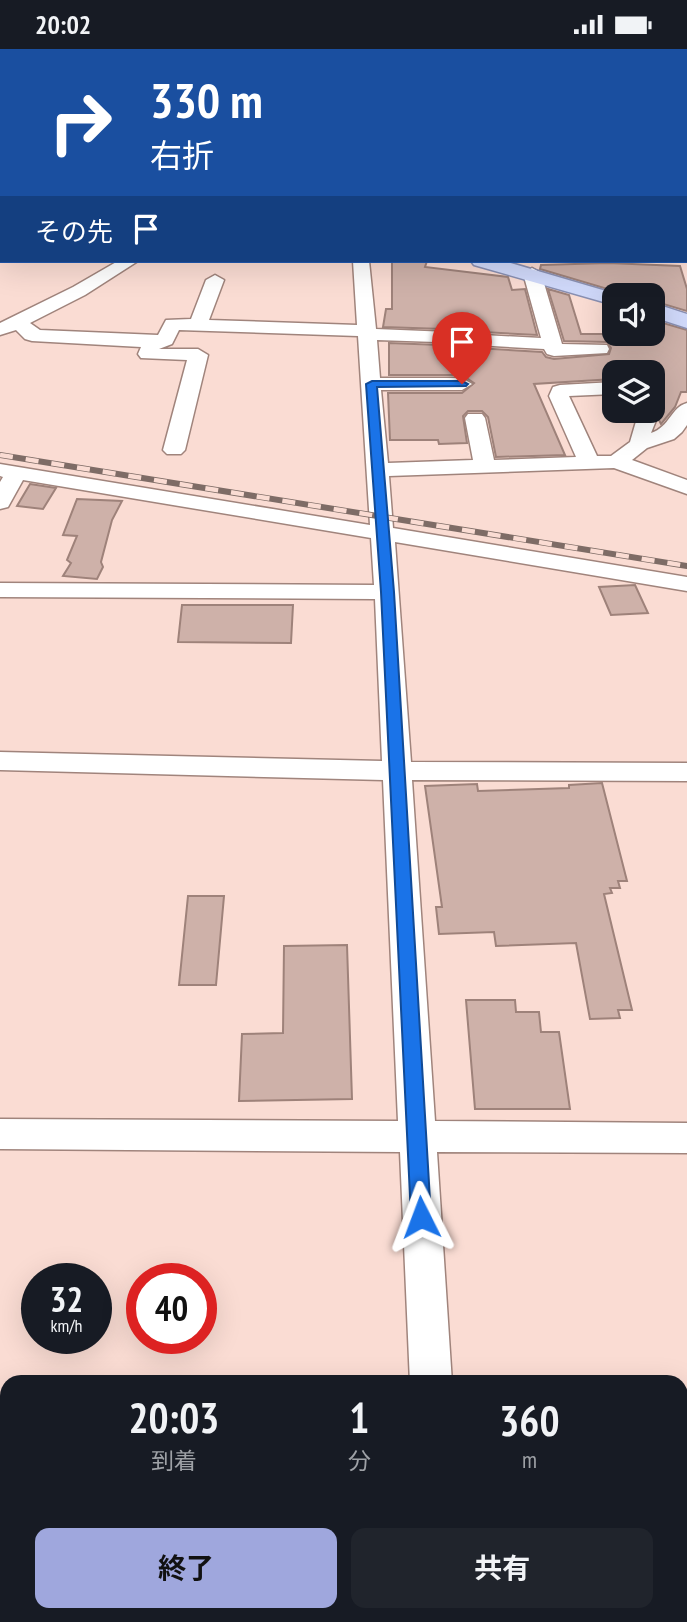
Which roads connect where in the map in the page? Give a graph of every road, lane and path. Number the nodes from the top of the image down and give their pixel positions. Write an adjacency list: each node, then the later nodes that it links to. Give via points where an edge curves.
1 (126, 263): 9 (street)
2 (361, 263): 13 (street)
3 (490, 263): 4 (main road)
4 (532, 273): 6 (main road); 16 (street)
5 (215, 280): 11 (street)
6 (602, 294)
7 (0, 311): 9 (street)
8 (665, 314): 10 (main road)
9 (25, 318): 12 (street); 14 (street, via 32,335)
10 (687, 321)
11 (198, 325): 13 (street); 14 (street, via 172,324 165,340)
12 (0, 330)
13 (366, 332): 16 (street, via 474,339); 17 (street)
14 (152, 341): 24 (street, via 148,354 198,355)
15 (600, 349): 16 (street)
16 (555, 352)
17 (372, 384): 18 (street); 28 (street)
18 (462, 384)
19 (602, 389): 25 (street, via 560,391 559,395)
20 (687, 409): 23 (street, via 667,435)
21 (475, 418): 27 (street)
22 (645, 423): 23 (street)
23 (640, 444): 26 (street)
24 (174, 450)
25 (588, 461): 26 (street); 27 (street)
26 (616, 462): 30 (street)
27 (485, 468): 28 (street)
28 (377, 470): 32 (street)
29 (8, 471): 31 (street); 32 (street)
30 (687, 487)
31 (0, 502)
32 (381, 532): 33 (street); 35 (street)
33 (687, 584)
34 (0, 590): 35 (street)
35 (387, 592): 37 (street)
36 (0, 761): 37 (street)
37 (396, 771): 38 (street); 40 (street)
38 (687, 772)
39 (0, 1134): 40 (street)
40 (416, 1135): 41 (street); 42 (street)
41 (687, 1137)
42 (430, 1375)

